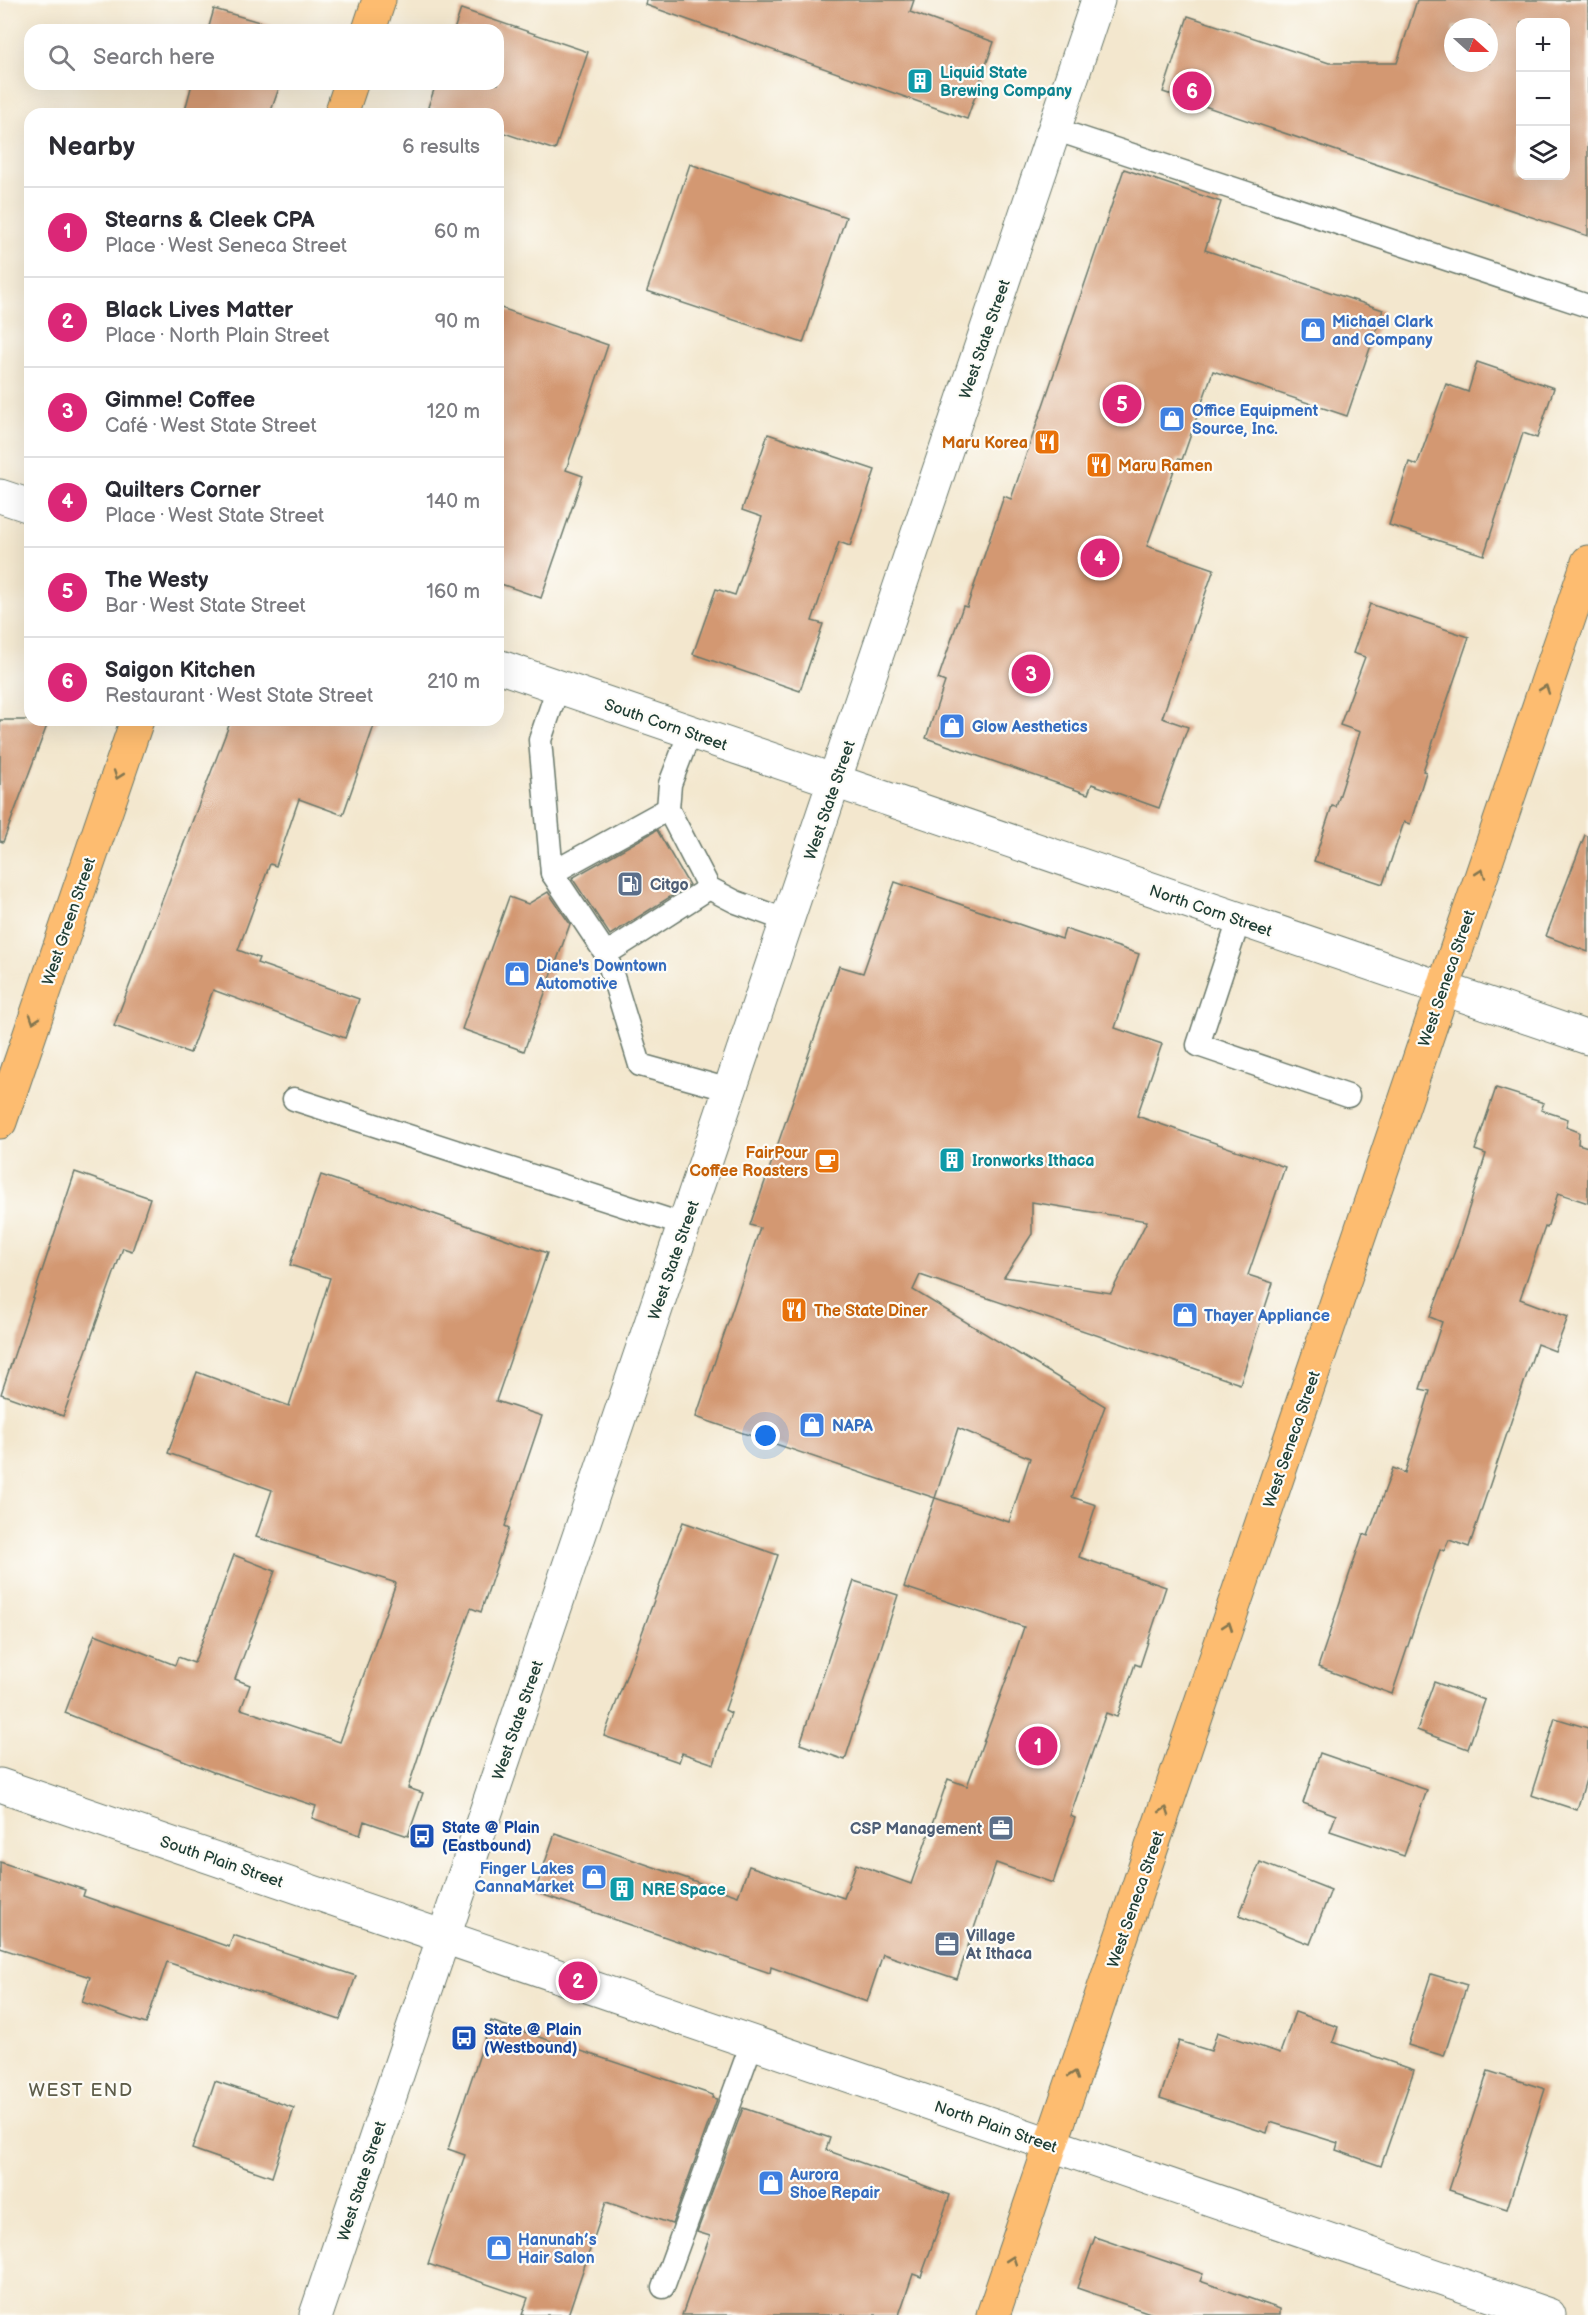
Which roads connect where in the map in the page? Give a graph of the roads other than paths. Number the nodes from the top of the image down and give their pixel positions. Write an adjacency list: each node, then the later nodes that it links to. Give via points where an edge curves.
1 (379, 0): 3 (highway)
2 (1098, 0): 6 (street, West State Street)
3 (371, 24)
4 (349, 90): 5 (highway)
5 (343, 108)
6 (1054, 129): 7 (lane); 15 (street, West State Street)
7 (1588, 306)
8 (0, 496): 9 (street)
9 (24, 504)
10 (1588, 562): 22 (highway, West Seneca Street, one-way to 10)
11 (504, 668): 12 (street, South Corn Street)
12 (558, 687): 14 (street, South Corn Street); 17 (lane, via 540,740)
13 (135, 726): 27 (highway, West Green Street, one-way to 27)
14 (690, 732): 15 (street, South Corn Street); 16 (lane, via 670,784)
15 (835, 782): 19 (street, North Corn Street); 20 (street, West State Street)
16 (668, 809): 17 (lane, via 608,849); 18 (lane)
17 (552, 873): 21 (lane)
18 (709, 888): 20 (lane); 21 (lane, via 654,917)
19 (1239, 920): 22 (street, North Corn Street); 25 (lane, via 1198,1045)
20 (788, 921): 24 (street, West State Street)
21 (606, 954): 24 (lane, via 640,1065)
22 (1442, 988): 23 (street, North Corn Street); 32 (highway, West Seneca Street, one-way to 22)
23 (1588, 1038)
24 (730, 1090): 28 (street, West State Street)
25 (1348, 1096)
26 (294, 1100): 28 (lane)
27 (0, 1122)
28 (684, 1226): 30 (street, West State Street)
29 (0, 1785): 30 (street, South Plain Street)
30 (443, 1937): 31 (street, North Plain Street); 34 (street, West State Street)
31 (752, 2043): 32 (street, North Plain Street); 33 (lane)
32 (1050, 2145): 35 (highway, West Seneca Street, one-way to 32); 36 (street, North Plain Street)
33 (663, 2287)
34 (316, 2315)
35 (993, 2315)
36 (1549, 2315)

